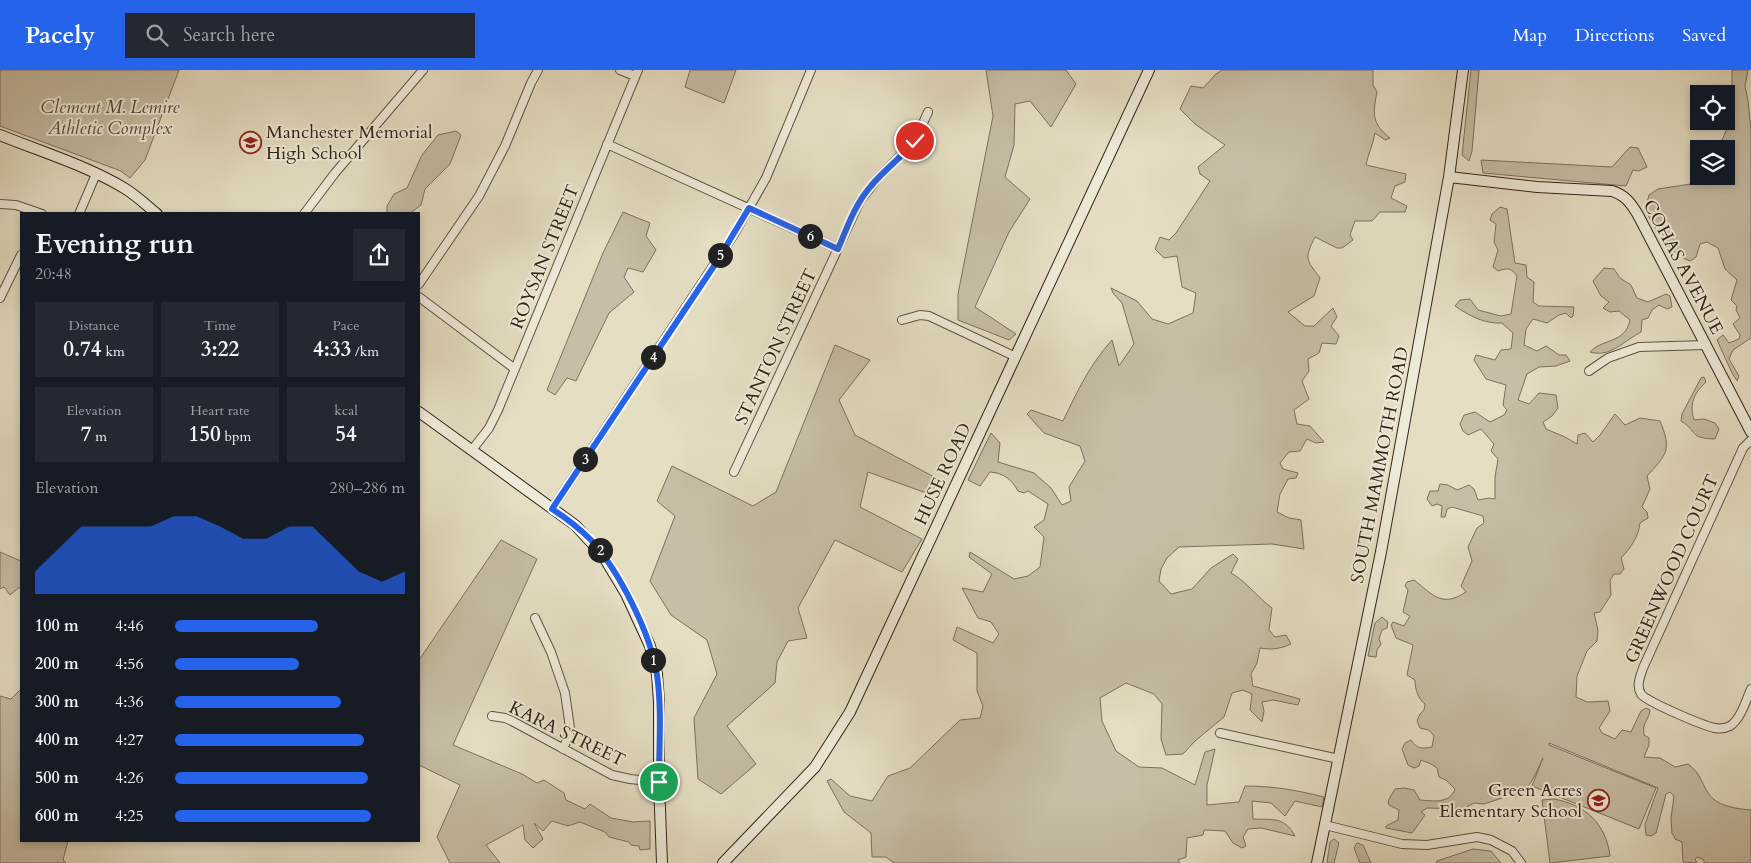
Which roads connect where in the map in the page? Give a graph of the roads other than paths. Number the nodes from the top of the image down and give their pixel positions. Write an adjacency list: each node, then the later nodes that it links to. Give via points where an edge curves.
1 (423, 70): 18 (street)
2 (538, 70): 21 (street, via 483,188)
3 (620, 70): 7 (street)
4 (811, 70): 14 (street, via 766,178)
5 (1149, 70): 26 (street, HUSE ROAD)
6 (1463, 70): 12 (street, SOUTH MAMMOTH ROAD)
7 (636, 73): 10 (street, ROYSAN STREET)
8 (928, 112): 19 (street, STANTON STREET, via 915,141 865,194)
9 (0, 136): 11 (street)
10 (607, 144): 14 (street); 27 (street, ROYSAN STREET)
11 (96, 174): 16 (street); 17 (street, via 126,189)
12 (1449, 176): 25 (street, COHAS AVENUE, via 1620,194 1634,206); 40 (street, SOUTH MAMMOTH ROAD, via 1381,552)
13 (0, 204): 15 (street, via 16,205)
14 (749, 208): 19 (street); 34 (street, via 716,263)
15 (35, 212)
16 (80, 212)
17 (155, 212)
18 (306, 212)
19 (838, 249): 33 (street, STANTON STREET)
20 (20, 257): 22 (street)
21 (420, 283)
22 (0, 298)
23 (420, 298): 27 (street)
24 (902, 320): 26 (street, via 929,316)
25 (1706, 345): 28 (street, via 1640,347 1608,358); 30 (street, COHAS AVENUE)
26 (1016, 358): 44 (street, HUSE ROAD, via 841,728 815,767)
27 (515, 369): 32 (street, ROYSAN STREET, via 493,419)
28 (1589, 372)
29 (420, 413): 32 (street)
30 (1751, 432)
31 (1751, 440): 36 (street, GREENWOOD COURT, via 1735,465 1638,686 1641,694 1654,703 1715,728 1730,726)
32 (472, 450): 34 (street)
33 (734, 472)
34 (552, 509): 41 (street, via 575,525 602,554 627,595 650,646 659,702)
35 (535, 618): 39 (street, via 565,693 570,728)
36 (1751, 688)
37 (492, 716): 39 (street, KARA STREET, via 505,718)
38 (1220, 733): 40 (street)
39 (563, 749): 41 (street, KARA STREET, via 612,775)
40 (1339, 759): 42 (street, SOUTH MAMMOTH ROAD)
41 (659, 782): 43 (street)
42 (1326, 824): 45 (street, SOUTH MAMMOTH ROAD); 46 (street, via 1402,844 1427,845 1477,837 1492,840 1512,851)
43 (662, 863)
44 (723, 863)
45 (1317, 863)
46 (1521, 863)

